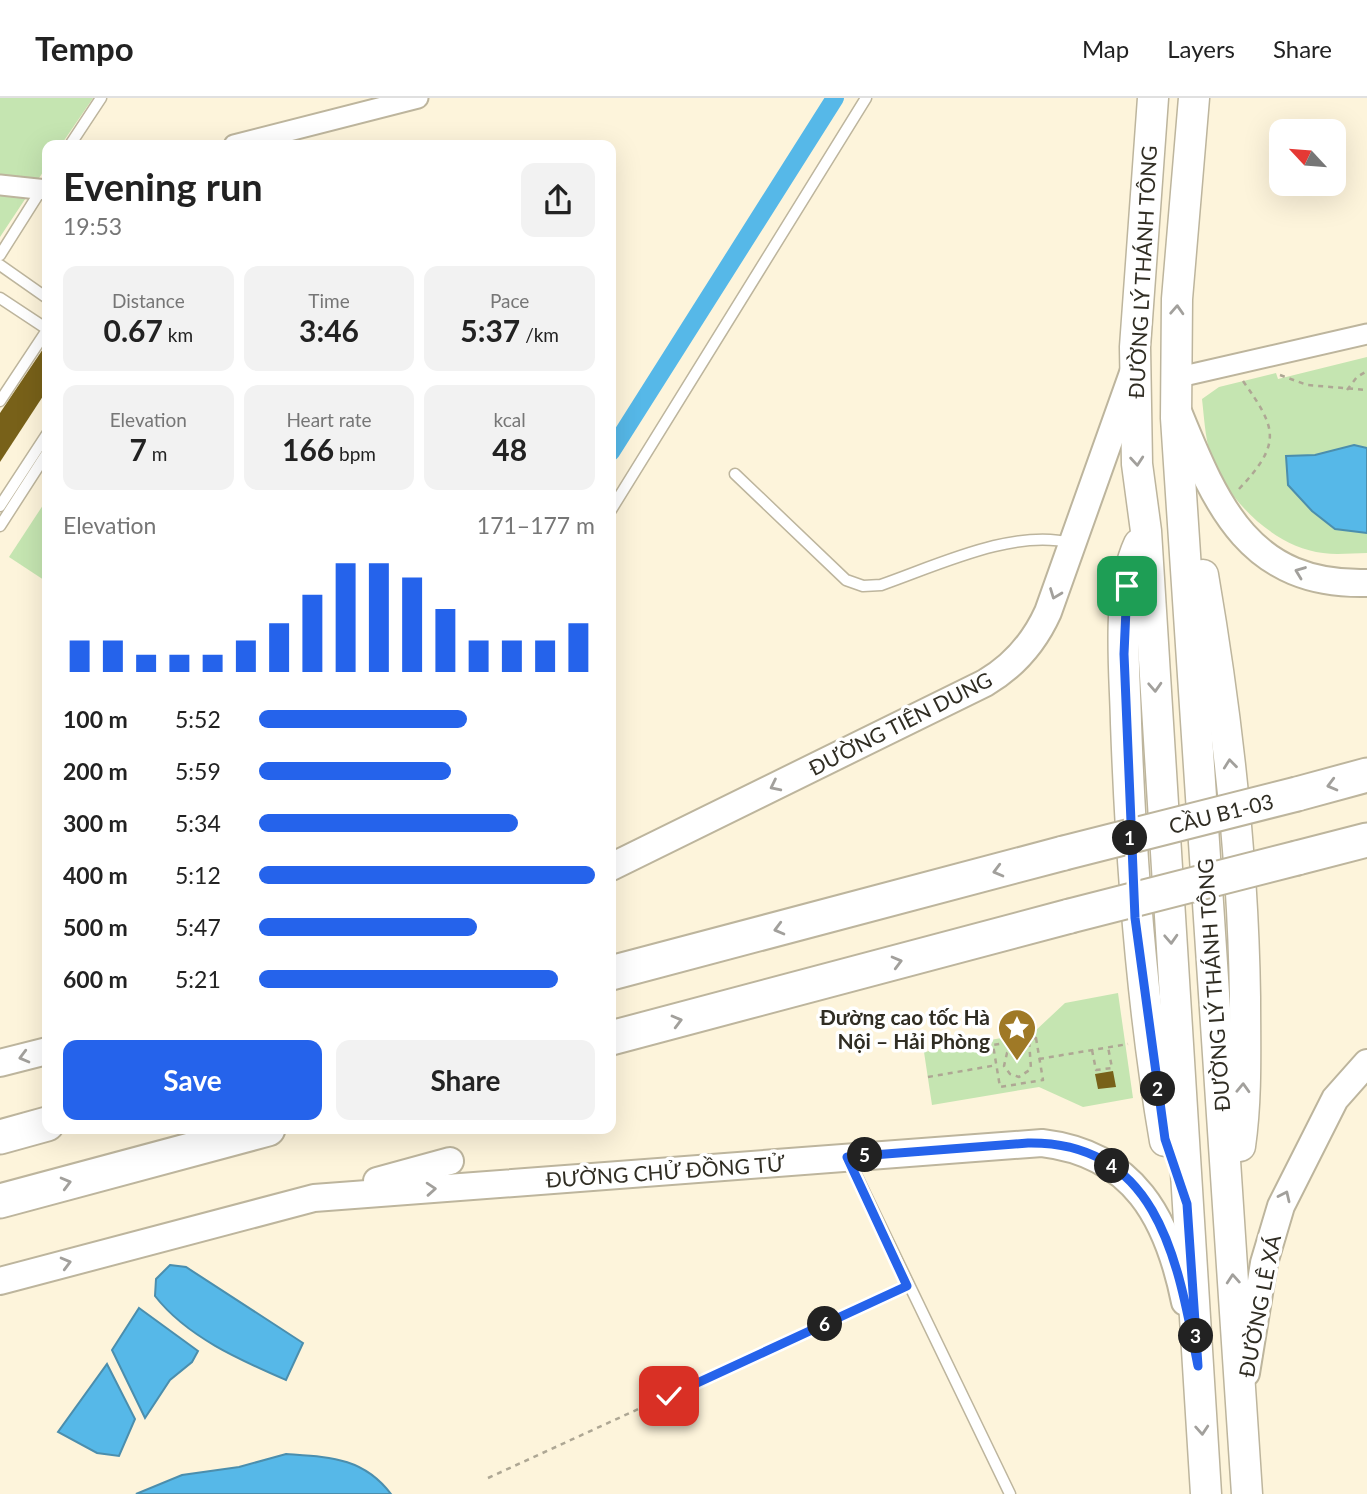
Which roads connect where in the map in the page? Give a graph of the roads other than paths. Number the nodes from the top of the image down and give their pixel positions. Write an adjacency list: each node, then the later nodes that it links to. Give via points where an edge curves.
1 (101, 98): 6 (lane)
2 (418, 98): 7 (street)
3 (866, 98): 24 (lane)
4 (1153, 98): 18 (main road, ĐƯỜNG LÝ THÁNH TÔNG)
5 (1194, 98): 19 (main road, ĐƯỜNG LÝ THÁNH TÔNG, one-way to 5, via 1177,299)
6 (73, 140)
7 (254, 140)
8 (0, 185): 9 (street)
9 (42, 187)
10 (42, 192): 11 (lane)
11 (0, 256)
12 (0, 265): 13 (lane)
13 (42, 294)
14 (0, 298): 15 (lane)
15 (42, 326)
16 (1367, 334): 19 (street)
17 (42, 337): 20 (lane)
18 (1134, 368): 27 (main road, ĐƯỜNG TIÊN DUNG); 45 (main road, ĐƯỜNG LÝ THÁNH TÔNG, one-way to 45, via 1137,464 1146,531 1127,586 1124,654 1134,905 1165,1139 1187,1204)
19 (1175, 392): 28 (main road, one-way to 19, via 1335,582 1299,572 1266,555 1242,534 1213,494); 46 (main road, ĐƯỜNG LÝ THÁNH TÔNG, one-way to 19, via 1228,1204 1242,1132 1241,891 1214,644 1197,544 1181,498)
20 (0, 401)
21 (42, 442): 25 (lane)
22 (42, 461): 26 (lane)
23 (735, 474): 27 (lane, via 846,580 863,586 881,585 1002,545 1045,538)
24 (616, 502)
25 (0, 506)
26 (0, 526)
27 (1075, 544): 31 (main road, ĐƯỜNG TIÊN DUNG, one-way to 31, via 1038,633 995,677)
28 (1367, 583)
29 (1367, 775): 32 (highway, CẦU B1-03, one-way to 32, bridge)
30 (1367, 840): 33 (highway, one-way to 30, bridge)
31 (616, 865)
32 (616, 972)
33 (616, 1037)
34 (42, 1052): 35 (main road, one-way to 35)
35 (0, 1063)
36 (1367, 1063): 46 (main road, ĐƯỜNG LÊ XÁ, one-way to 36, via 1264,1263 1281,1206 1335,1099)
37 (42, 1125): 39 (highway)
38 (249, 1134): 43 (highway, one-way to 38)
39 (0, 1137)
40 (847, 1157): 42 (main road, ĐƯỜNG CHỬ ĐỒNG TỬ, one-way to 40); 45 (main road, ĐƯỜNG CHỬ ĐỒNG TỬ, via 1042,1143 1077,1150 1108,1164 1140,1191 1163,1227 1180,1279); 47 (lane)
41 (450, 1161): 42 (main road)
42 (314, 1198): 44 (main road, ĐƯỜNG CHỬ ĐỒNG TỬ, one-way to 42)
43 (0, 1201)
44 (0, 1281)
45 (1198, 1366): 48 (main road, one-way to 48)
46 (1241, 1406): 49 (main road)
47 (1010, 1494)
48 (1206, 1494)
49 (1247, 1494)

